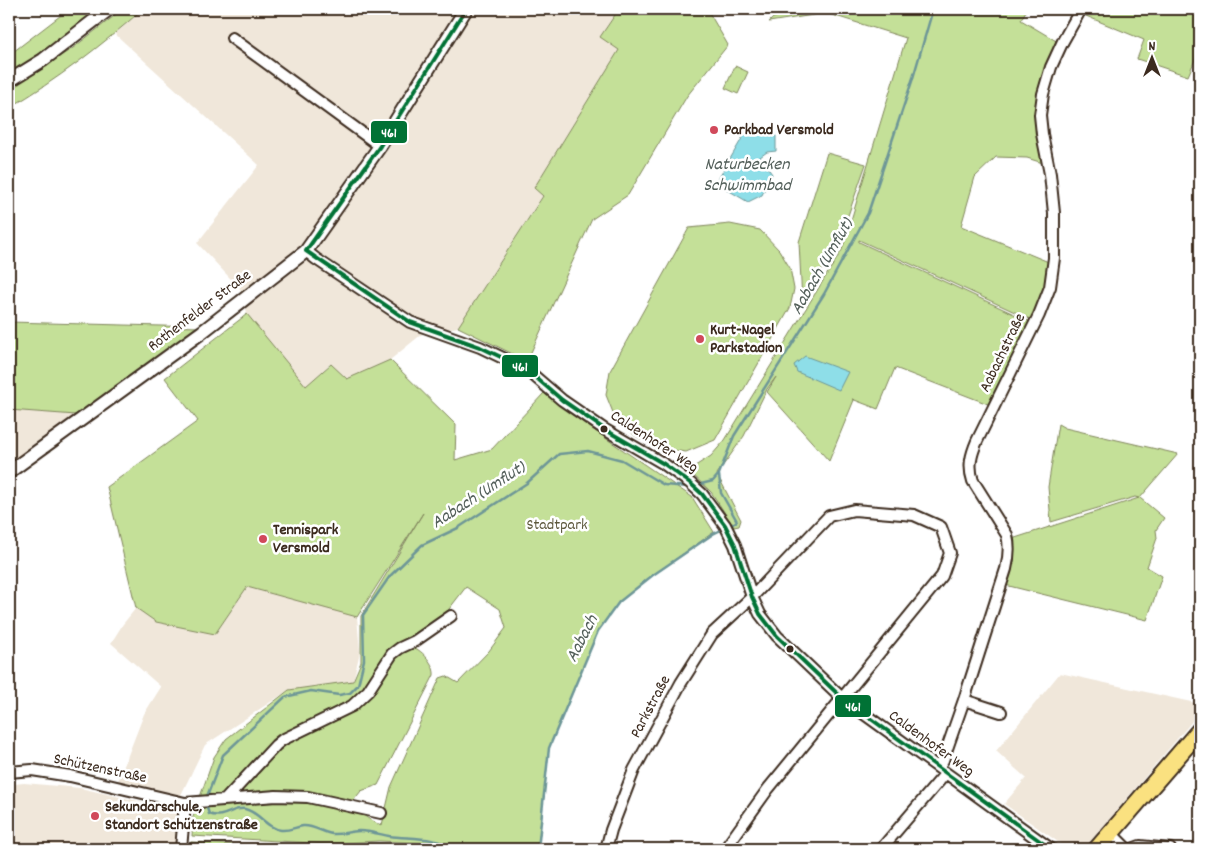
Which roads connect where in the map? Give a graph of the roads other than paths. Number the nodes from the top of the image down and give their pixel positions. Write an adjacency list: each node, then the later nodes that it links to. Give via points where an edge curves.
1 (109, 9): 5 (street, via 43,60)
2 (466, 9): 6 (street, Rothenfelder Straße)
3 (1081, 9): 12 (street, Aabachstraße, via 1050,67 1040,115 1054,213 1050,287 970,458 973,481 1001,524 1009,546 1006,569)
4 (232, 38): 6 (street)
5 (9, 81)
6 (380, 146): 7 (street, Rothenfelder Straße)
7 (306, 250): 8 (street, Rothenfelder Straße, via 202,332); 9 (street, Caldenhofer Weg, via 410,322 480,347 526,368 562,400 694,486 714,508 735,545)
8 (9, 472)
9 (752, 596): 11 (street, Caldenhofer Weg, via 760,614 777,636); 11 (street, Parkstraße, via 829,516 854,510 914,515 941,527 950,553 942,576); 22 (street, Parkstraße, via 712,634 681,683 634,770)
10 (451, 616): 17 (street, via 392,654 368,691 352,706 282,740)
11 (842, 698): 15 (street, Caldenhofer Weg); 23 (street, Parkstraße, via 768,789)
12 (964, 700): 13 (street); 15 (street, Aabachstraße)
13 (1001, 712)
14 (1200, 730): 20 (main road)
15 (942, 770): 24 (street, Aabachstraße); 25 (street, Caldenhofer Weg)
16 (9, 772): 18 (street, Schützenstraße, via 32,770 70,776)
17 (226, 799): 18 (street, Schützenstraße); 19 (street, Schützenstraße, via 308,797)
18 (185, 802): 21 (street)
19 (381, 813)
20 (1111, 833): 26 (main road); 27 (street)
21 (181, 849)
22 (606, 849)
23 (725, 849)
24 (881, 849)
25 (1051, 849)
26 (1097, 849)
27 (1127, 849)
28 (1132, 849): 29 (street, via 1140,846)
29 (1170, 849)

